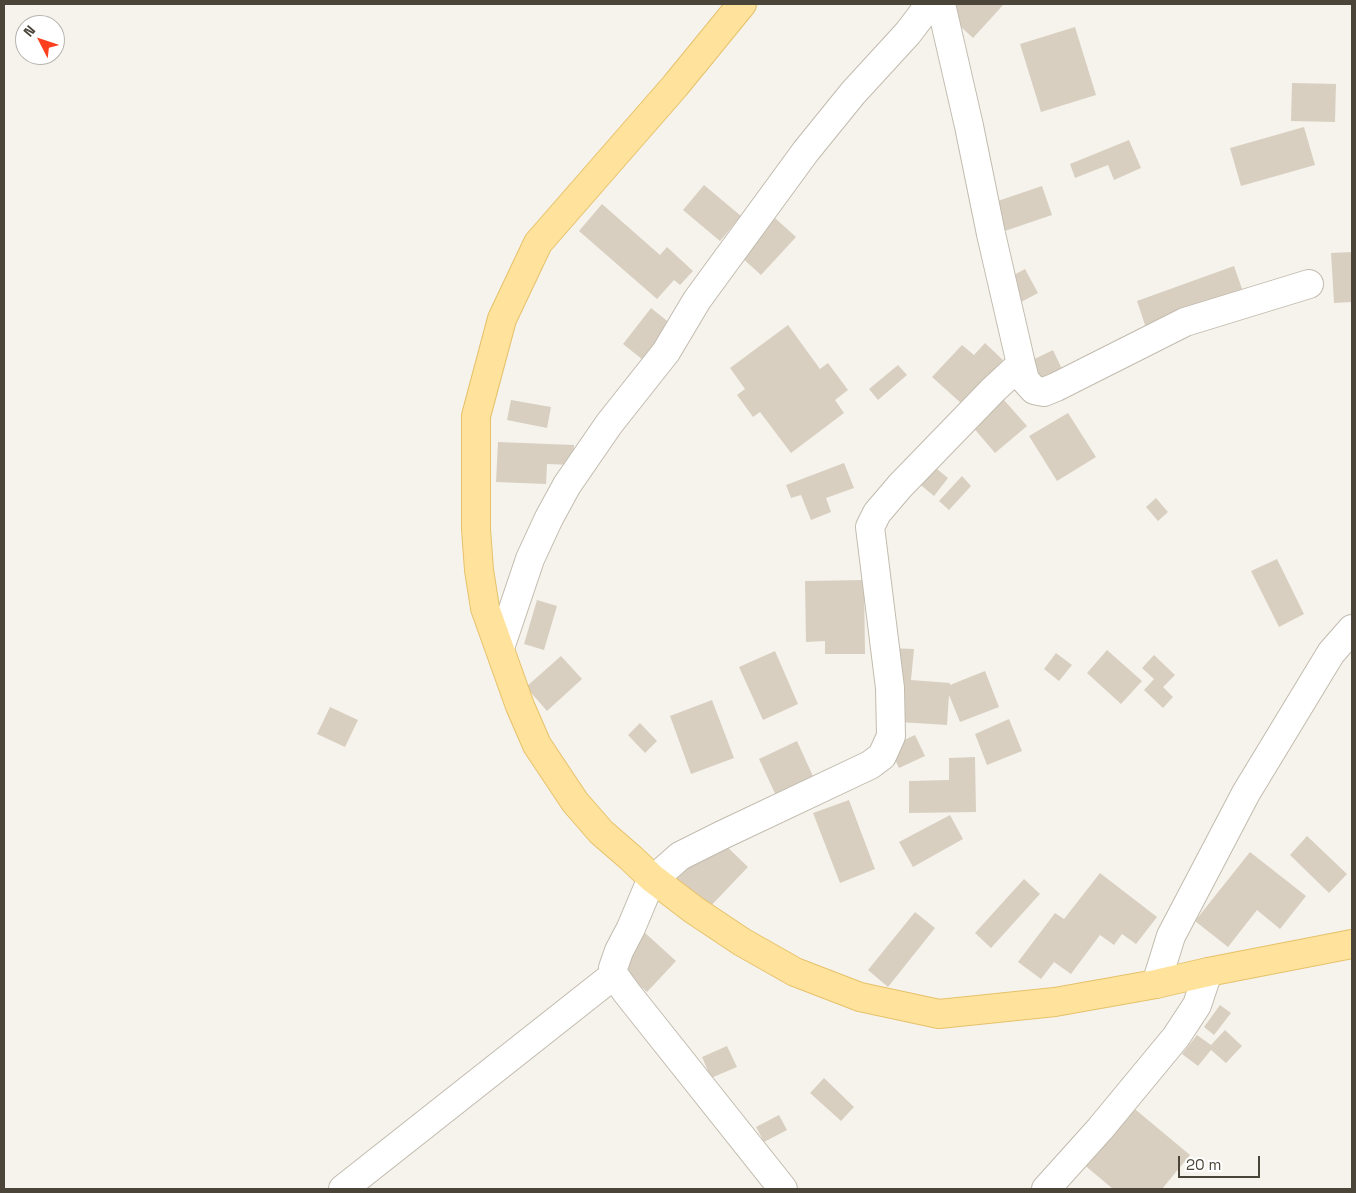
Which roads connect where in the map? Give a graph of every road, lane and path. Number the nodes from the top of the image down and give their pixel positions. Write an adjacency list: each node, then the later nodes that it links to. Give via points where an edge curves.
1 (742, 4): 7 (main road, via 538,243 502,318 476,416 479,570 485,608)
2 (930, 4): 7 (street, via 806,151 698,300 666,352 609,424 567,485 530,559)
3 (941, 4): 5 (street)
4 (1309, 284): 5 (street, via 1185,322 1044,392 1034,390 1025,380)
5 (1021, 364): 8 (street, via 900,486 877,513 870,527 890,688 890,736 882,756 870,765 680,856)
6 (1352, 629): 12 (street, via 1331,653 1246,793 1171,936)
7 (500, 648): 8 (main road, via 537,745 575,802 601,832)
8 (652, 878): 11 (street, via 619,950); 12 (main road, via 742,942 795,972 860,997 940,1014 1055,1002)
9 (1352, 944): 10 (main road)
10 (1208, 972): 12 (main road); 15 (street, via 1197,1006 1176,1037)
11 (614, 975): 13 (street); 14 (street)
12 (1156, 984)
13 (343, 1189)
14 (783, 1189)
15 (1046, 1189)

